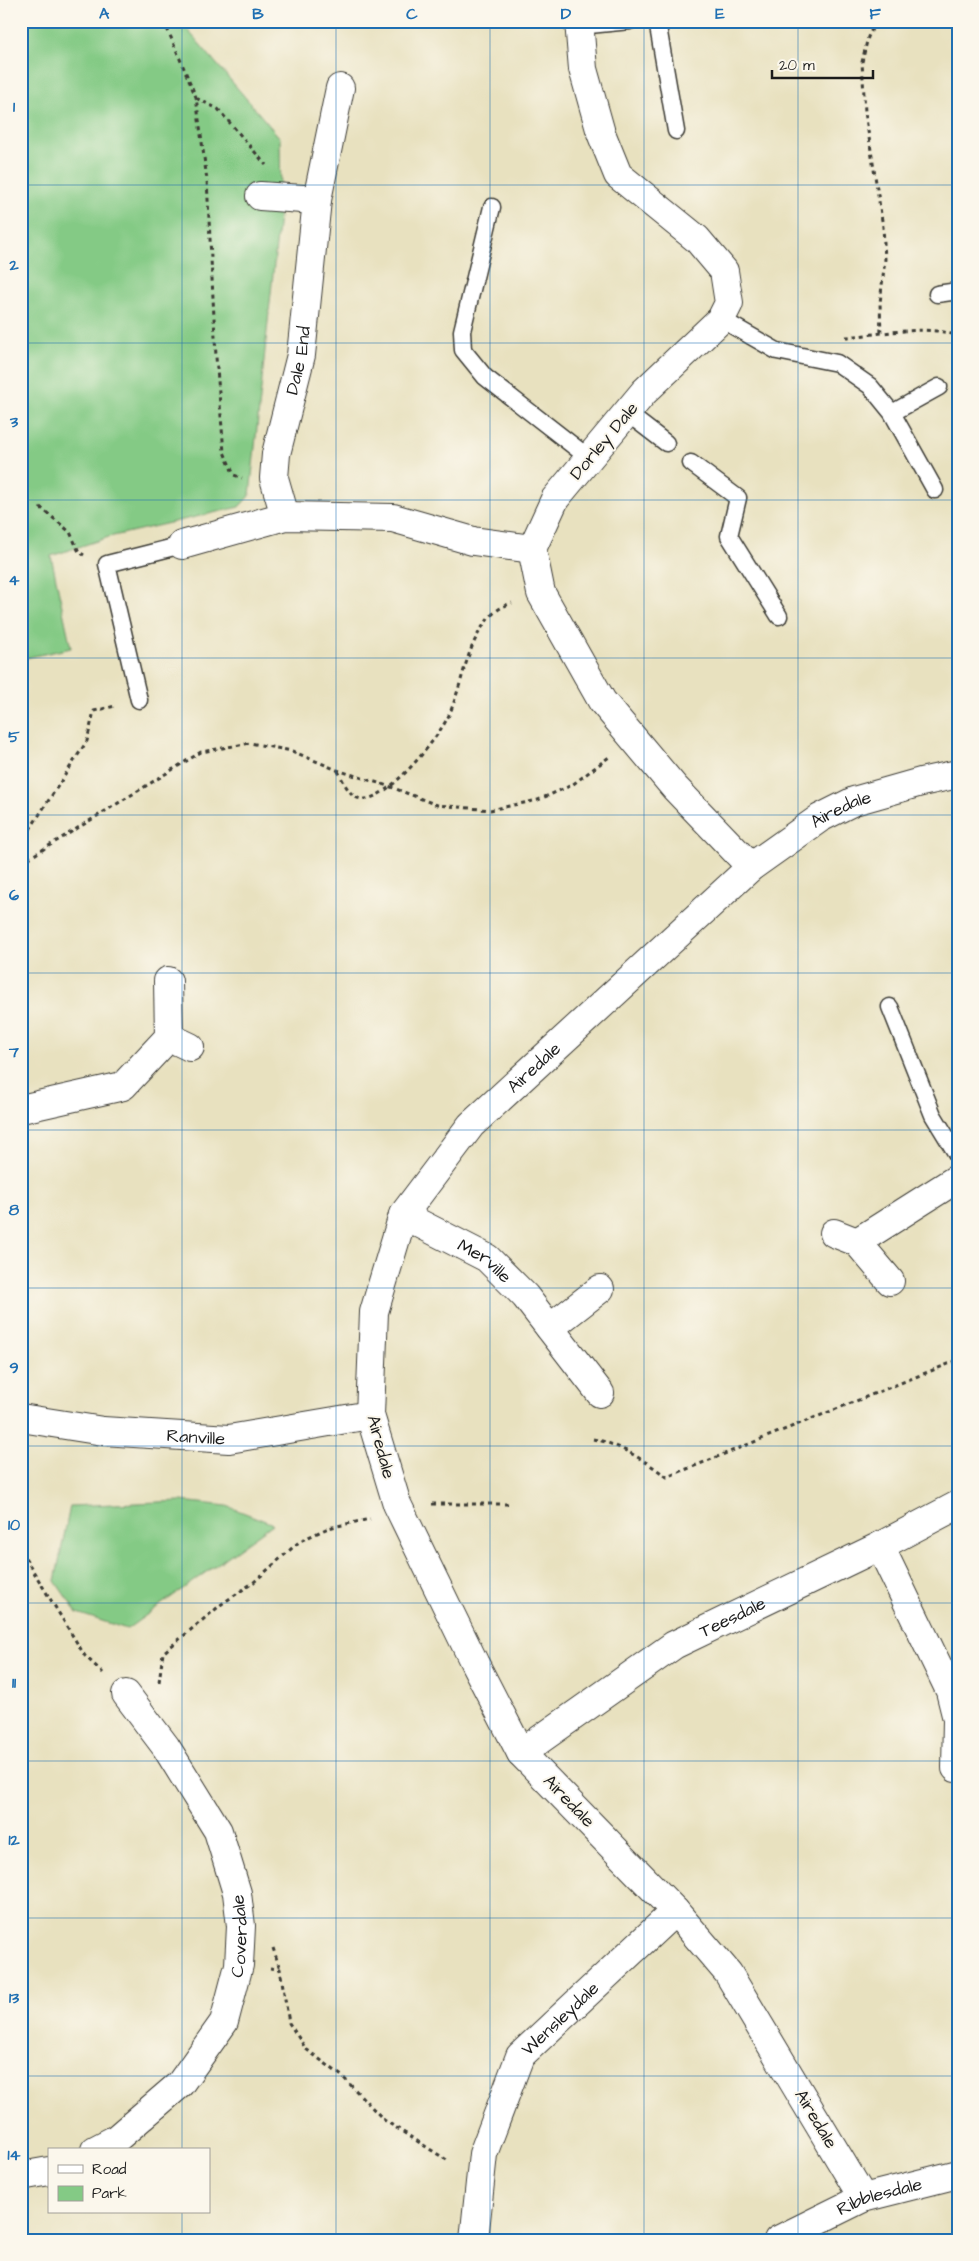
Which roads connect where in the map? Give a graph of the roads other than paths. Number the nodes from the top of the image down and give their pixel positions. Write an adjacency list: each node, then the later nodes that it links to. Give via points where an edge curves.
1 (630, 21): 3 (lane)
2 (656, 21): 5 (lane)
3 (579, 24): 11 (street, Dorley Dale, via 583,68 601,134 618,175 697,239 724,271 729,303)
4 (340, 88): 7 (street, Dale End)
5 (676, 131)
6 (270, 197): 7 (street)
7 (317, 200): 19 (street, Dale End, via 301,354 276,454 274,478)
8 (492, 207): 16 (lane, via 462,331 463,350 485,377)
9 (958, 291): 10 (lane)
10 (937, 294)
11 (721, 319): 13 (street, Dorley Dale, via 644,392); 14 (lane, via 777,351 837,363 870,386)
12 (939, 387): 14 (lane)
13 (627, 413): 15 (lane); 16 (street, Dorley Dale)
14 (892, 414): 18 (lane)
15 (666, 443)
16 (589, 458): 21 (street, Dorley Dale, via 555,499)
17 (690, 462): 22 (lane, via 738,498 729,536)
18 (935, 490)
19 (285, 516): 20 (street); 21 (street, via 393,518 474,541)
20 (182, 545): 23 (lane, via 107,564)
21 (532, 549): 25 (street, via 540,593 602,701 675,788)
22 (780, 616)
23 (139, 700)
24 (958, 774): 25 (street, Airedale, via 854,801 820,818)
25 (751, 867): 31 (street, Airedale, via 472,1125)
26 (168, 981): 28 (street, via 179,1042 123,1086)
27 (890, 1006): 29 (lane, via 933,1115)
28 (21, 1109)
29 (958, 1156)
30 (958, 1178): 32 (street, via 846,1238)
31 (403, 1215): 34 (street, Merville, via 487,1258 525,1296); 36 (street, Airedale, via 374,1312)
32 (890, 1280)
33 (600, 1289): 34 (street)
34 (550, 1328): 35 (street, Merville)
35 (600, 1393)
36 (370, 1414): 37 (street, Ranville, via 229,1438 104,1431); 42 (street, Airedale, via 397,1504)
37 (21, 1418)
38 (958, 1505): 39 (street, Teesdale)
39 (880, 1546): 41 (street, via 950,1690); 42 (street, Teesdale, via 674,1645)
40 (126, 1694): 45 (street, Coverdale, via 166,1747 218,1831 238,1893 241,1926 239,1965 224,2022 180,2084 116,2139)
41 (958, 1719): 43 (street)
42 (521, 1753): 44 (street, Airedale)
43 (956, 1768)
44 (675, 1912): 49 (street, Airedale, via 728,1973); 50 (street, Wensleydale, via 520,2056 483,2154)
45 (99, 2148)
46 (48, 2171): 48 (street)
47 (958, 2174): 49 (street, Ribblesdale)
48 (21, 2176)
49 (863, 2198): 51 (street, Ribblesdale)
50 (474, 2240)
51 (778, 2240)

